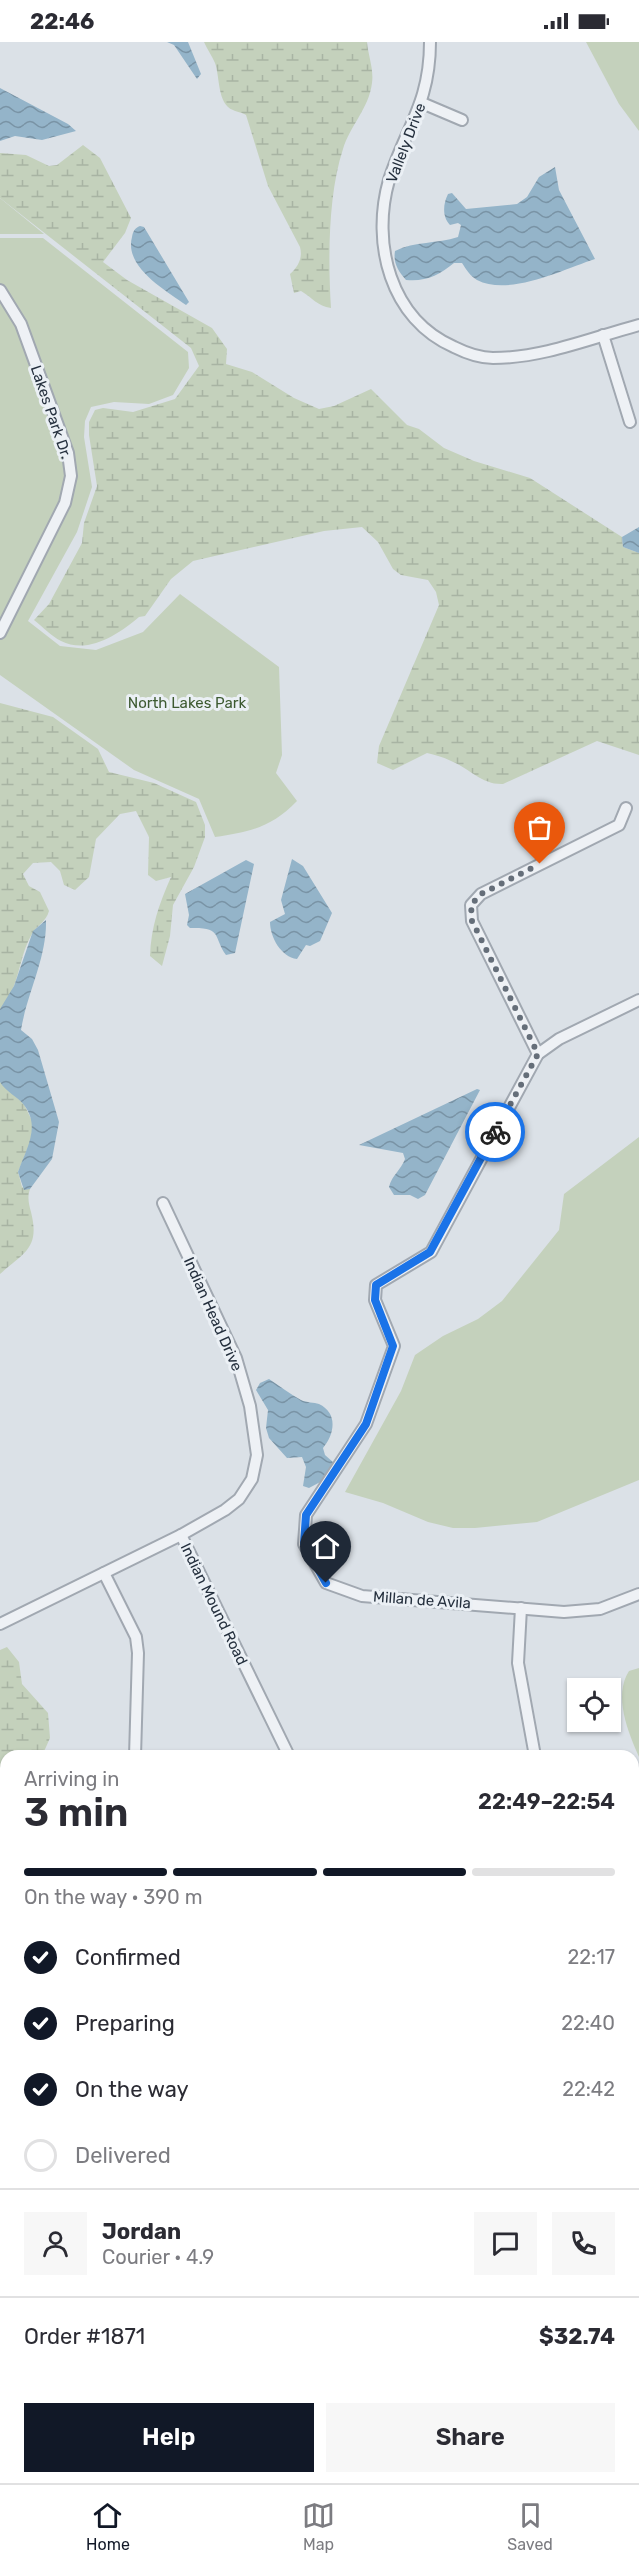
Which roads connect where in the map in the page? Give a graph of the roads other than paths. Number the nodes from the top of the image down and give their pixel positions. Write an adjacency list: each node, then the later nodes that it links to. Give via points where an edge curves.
1 (430, 42): 2 (street, Vallely Drive, via 430,71)
2 (422, 104): 3 (street); 6 (street, Vallely Drive, via 389,180 382,219 387,268 409,313 445,344 490,358 530,357)
3 (462, 120)
4 (0, 290): 8 (street, Lakes Park Dr., via 21,324 68,453 71,476 65,503)
5 (639, 325): 6 (street, Vallely Drive)
6 (603, 335): 7 (street)
7 (630, 422)
8 (0, 633)
9 (626, 808): 11 (street, via 619,825 481,894 471,905 472,921)
10 (639, 1000): 11 (street, Millan de Avila, via 559,1039)
11 (538, 1054): 16 (street, Millan de Avila, via 430,1252 376,1285 375,1300 393,1346 366,1424 306,1515 304,1544 326,1583 362,1596)
12 (163, 1203): 13 (street, Indian Head Drive, via 236,1358 250,1406 257,1455 252,1479 239,1499)
13 (181, 1535): 14 (street, Indian Mound Road); 19 (street, Indian Mound Road)
14 (104, 1573): 17 (street, Indian Mound Road); 18 (street, via 136,1637)
15 (639, 1594): 16 (street, Millan de Avila, via 600,1609 564,1612)
16 (521, 1608): 20 (street, via 518,1663)
17 (0, 1624)
18 (135, 1750)
19 (286, 1750)
20 (534, 1750)

